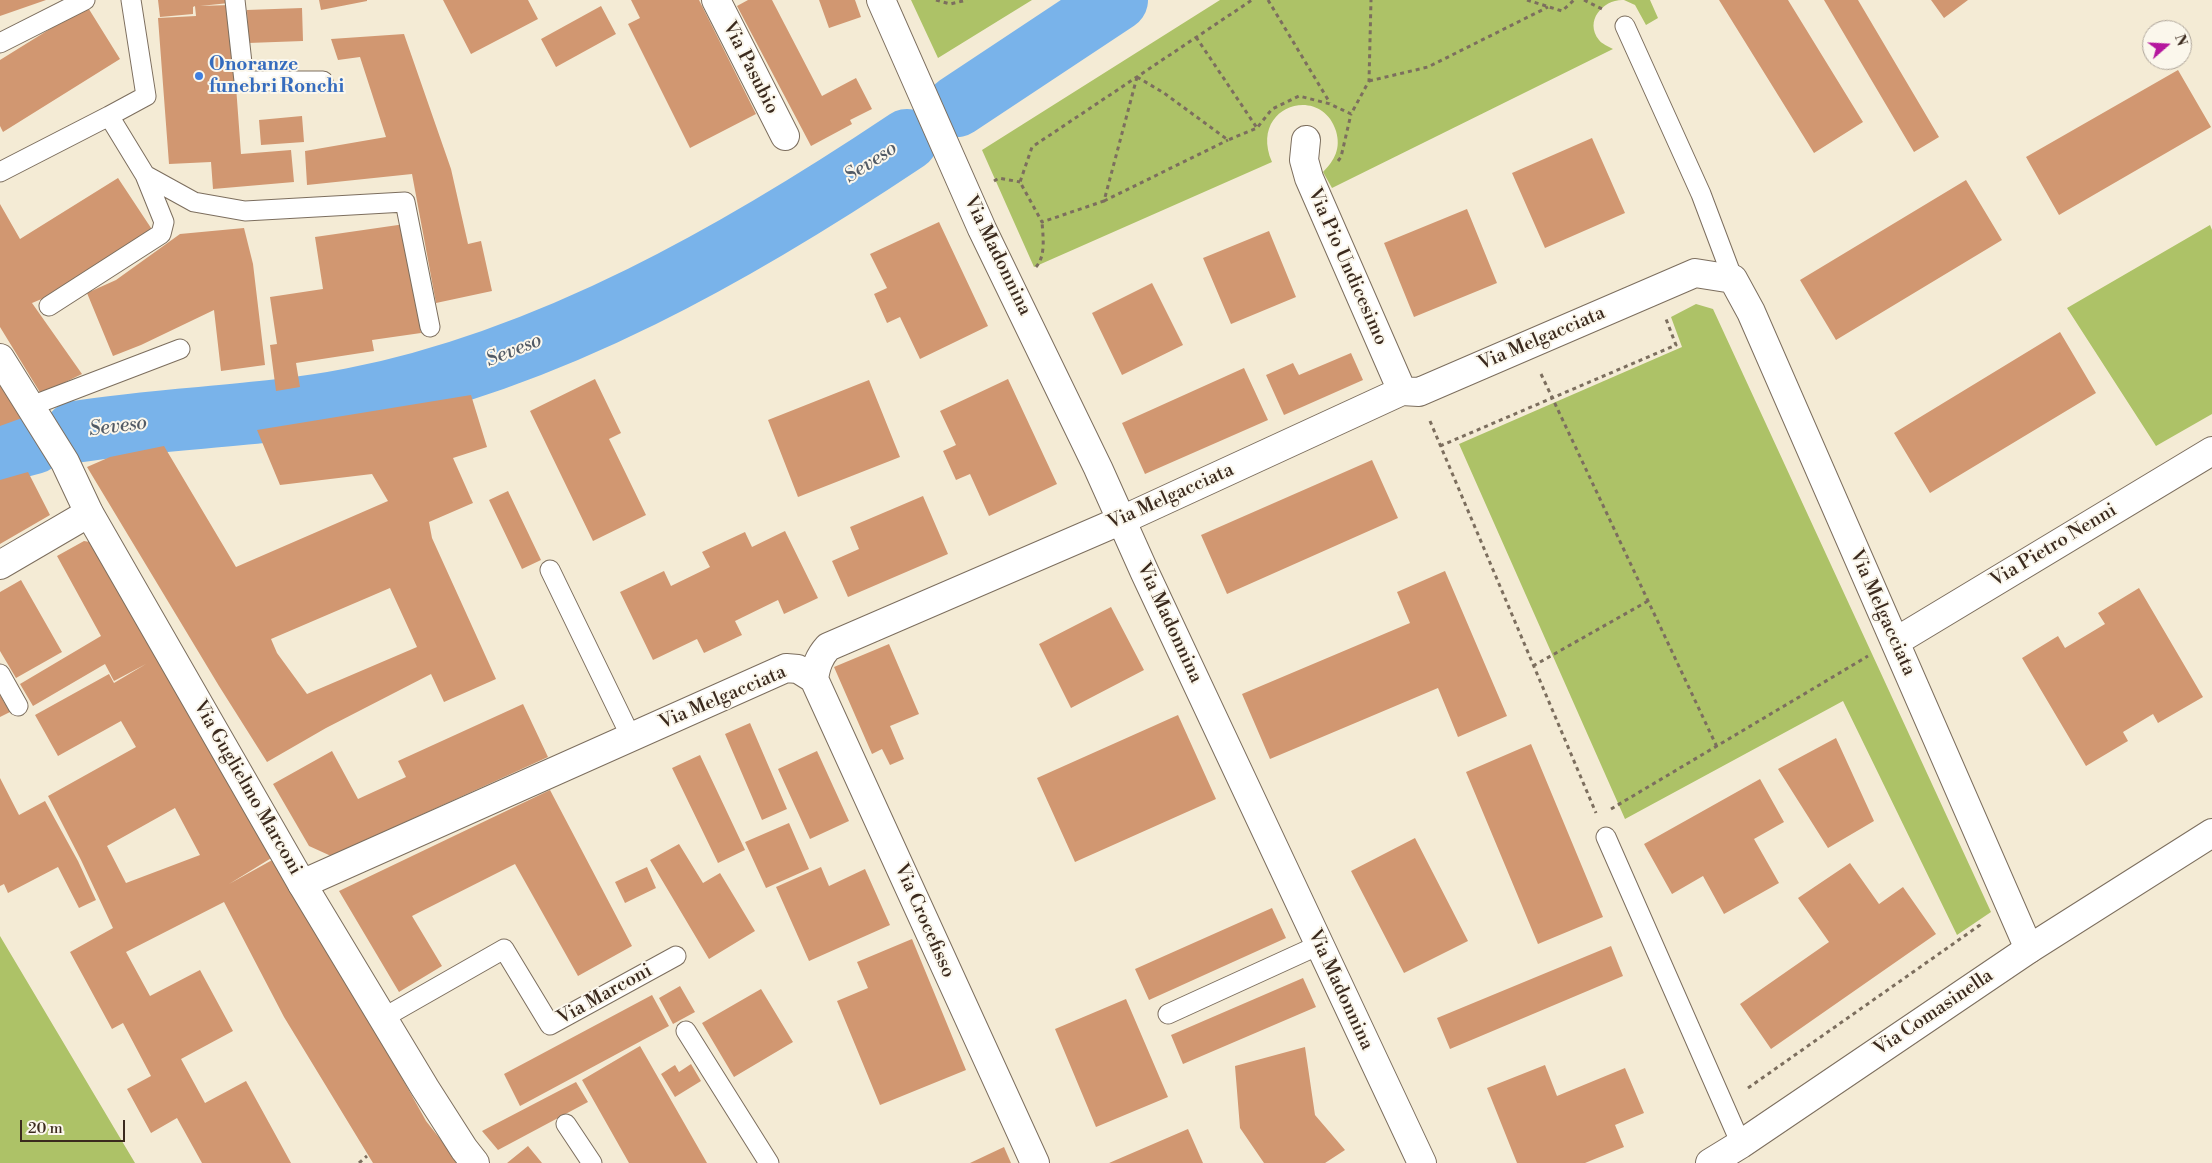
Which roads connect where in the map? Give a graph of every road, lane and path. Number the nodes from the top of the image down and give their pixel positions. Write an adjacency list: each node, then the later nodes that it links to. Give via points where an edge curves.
1 (85, 0): 16 (lane)
2 (131, 0): 21 (lane, via 146,96)
3 (235, 0): 18 (lane, via 244,81)
4 (716, 0): 23 (street, Via Pasubio)
5 (880, 0): 42 (street, Via Madonnina, via 982,229)
6 (936, 0): 7 (path, via 950,4)
7 (968, 0)
8 (1252, 0): 15 (path)
9 (1268, 0): 20 (path)
10 (1371, 0): 19 (path)
11 (1527, 0): 13 (path)
12 (1574, 0): 13 (path, via 1562,11)
13 (1548, 7): 19 (path, via 1428,67)
14 (1624, 26): 29 (lane, Via Melgacciata, via 1701,194)
15 (1196, 38): 17 (path); 22 (path)
16 (0, 42)
17 (1136, 77): 24 (path, via 1164,93); 28 (path); 28 (path, via 1032,147 1020,182 1042,222)
18 (323, 81)
19 (1369, 81): 20 (path, via 1351,114)
20 (1330, 104): 22 (path, via 1299,96 1272,109)
21 (109, 116): 26 (lane); 27 (lane)
22 (1257, 128): 24 (path)
23 (785, 136)
24 (1228, 140): 28 (path)
25 (1306, 140): 36 (street, Via Pio Undicesimo, via 1304,160 1309,178)
26 (1, 169)
27 (145, 176): 31 (lane, via 164,222 161,234); 32 (lane, via 194,202 245,211 404,202)
28 (1104, 201)
29 (1733, 279): 30 (street, Via Melgacciata, via 1695,273); 46 (street, Via Melgacciata, via 1751,312)
30 (1674, 282): 33 (street, Via Melgacciata); 37 (path, via 1685,303 1664,312 1676,345)
31 (49, 306)
32 (430, 327)
33 (1527, 346): 36 (street, Via Melgacciata); 37 (path)
34 (180, 349): 38 (lane, via 73,390)
35 (0, 358): 38 (street, Via Guglielmo Marconi)
36 (1410, 392): 39 (path); 42 (street, Via Melgacciata)
37 (1552, 398): 39 (path); 45 (path)
38 (33, 410): 41 (street, Via Guglielmo Marconi, via 65,462)
39 (1440, 446): 48 (path)
40 (2212, 450): 46 (street, Via Pietro Nenni)
41 (88, 514): 43 (street); 57 (street, Via Guglielmo Marconi)
42 (1122, 520): 50 (street, Via Melgacciata, via 828,648 816,666); 59 (street, Via Madonnina)
43 (0, 565)
44 (550, 570): 52 (lane)
45 (1648, 601): 48 (path); 53 (path)
46 (1895, 642): 60 (street, Via Melgacciata)
47 (1864, 647): 53 (path, via 1868,656)
48 (1533, 666): 54 (path)
49 (0, 674): 51 (lane)
50 (814, 679): 52 (street, Via Melgacciata, via 798,669 786,668); 73 (street, Via Crocefisso)
51 (18, 706)
52 (631, 737): 57 (street, Via Melgacciata)
53 (1717, 747): 54 (path)
54 (1598, 817): 56 (path)
55 (2212, 833): 60 (street, Via Comasinella)
56 (1606, 837): 65 (lane)
57 (302, 884): 63 (street, Via Guglielmo Marconi)
58 (1984, 915): 65 (path, via 1980,926 1749,1089 1732,1075)
59 (1319, 945): 62 (lane); 74 (street, Via Madonnina)
60 (2029, 949): 67 (street, Via Comasinella)
61 (676, 956): 63 (lane, Via Marconi, via 550,1025 504,949)
62 (1168, 1014)
63 (383, 1018): 70 (street, Via Guglielmo Marconi)
64 (686, 1031): 72 (lane)
65 (1715, 1084): 67 (lane)
66 (566, 1124): 71 (lane)
67 (1741, 1144): 75 (street, Via Comasinella)
68 (367, 1156): 69 (path)
69 (359, 1163)
70 (475, 1163)
71 (592, 1163)
72 (769, 1163)
73 (1035, 1163)
74 (1422, 1163)
75 (1710, 1163)

